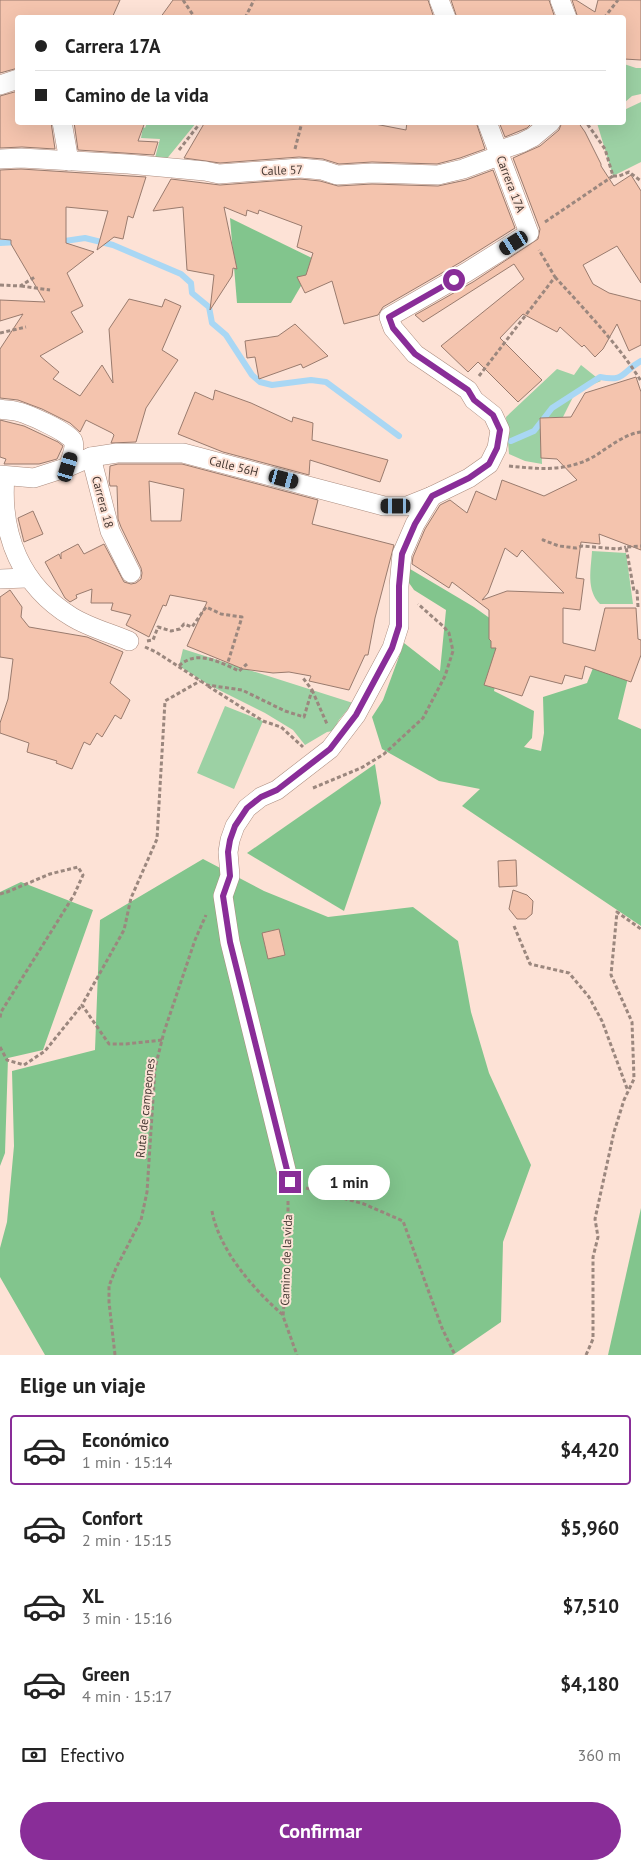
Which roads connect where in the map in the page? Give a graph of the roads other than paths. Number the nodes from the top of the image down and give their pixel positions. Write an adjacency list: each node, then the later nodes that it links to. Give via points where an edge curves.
1 (439, 0): 3 (street)
2 (560, 0): 4 (street)
3 (445, 15)
4 (566, 15)
5 (15, 80): 6 (street)
6 (0, 85)
7 (63, 125): 12 (street)
8 (488, 125): 10 (street, Carrera 17A)
9 (547, 125): 10 (street, Calle 57, via 533,137)
10 (499, 154): 12 (street, Calle 57, via 463,169 430,175 338,175 300,168 219,174 164,167); 15 (street, Carrera 17A, via 529,233 389,317 393,328 415,354 468,390 474,400 493,415 500,430 497,448)
11 (0, 159): 12 (street, Calle 57)
12 (69, 162)
13 (0, 409): 16 (street, via 33,416 68,435 74,447)
14 (92, 457): 16 (street, Calle 56H); 18 (street, Calle 56H, via 117,453 183,453 384,506 407,506); 19 (street, Carrera 18, via 110,531)
15 (489, 464): 18 (street, Calle 56H)
16 (68, 467): 17 (street, Calle 56H, via 34,478)
17 (2, 475): 20 (street, via 9,536)
18 (432, 496): 23 (street, via 402,554 399,626 392,648 356,715 334,744 243,814 230,840 230,876 223,896 230,942)
19 (131, 573)
20 (26, 578): 21 (street); 22 (street, via 48,601 73,618)
21 (0, 579)
22 (129, 641)
23 (290, 1182)

